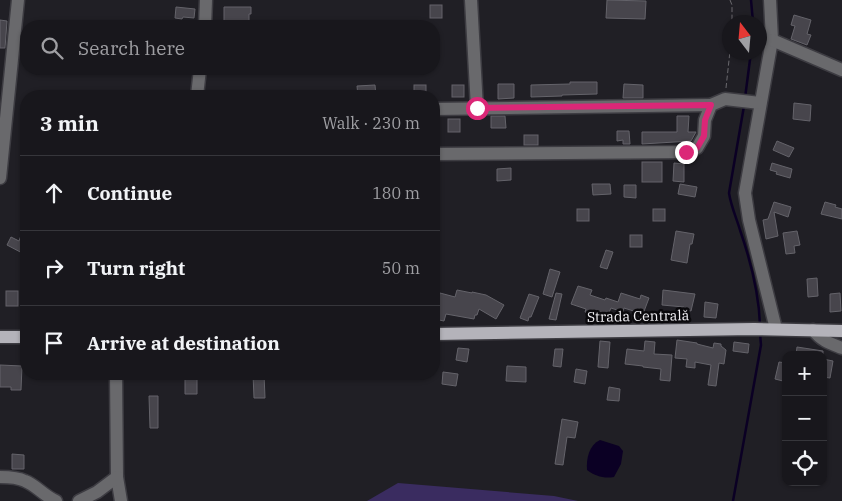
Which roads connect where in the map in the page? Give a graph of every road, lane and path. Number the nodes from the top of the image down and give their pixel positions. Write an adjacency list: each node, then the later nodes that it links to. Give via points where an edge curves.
1 (18, 0): 19 (street)
2 (206, 0): 7 (street)
3 (471, 0): 16 (street)
4 (730, 0): 6 (path)
5 (770, 0): 8 (street)
6 (732, 15)
7 (205, 20)
8 (772, 40): 10 (street); 14 (street)
9 (729, 60): 13 (path)
10 (842, 70)
11 (200, 75): 12 (street)
12 (198, 90)
13 (725, 99): 14 (street); 15 (street)
14 (760, 103): 20 (street, via 745,193)
15 (711, 105): 16 (street); 18 (street, via 701,142 697,148 686,152)
16 (477, 108): 17 (street)
17 (440, 109)
18 (440, 154)
19 (0, 178)
20 (765, 329): 21 (main road, Strada Centrală); 23 (main road, Strada Centrală)
21 (813, 330): 22 (main road, Strada Centrală); 26 (street, via 824,341)
22 (842, 331)
23 (440, 334)
24 (0, 337): 25 (main road)
25 (20, 337)
26 (842, 348)
27 (116, 380): 29 (street)
28 (0, 476): 30 (street, via 26,481)
29 (117, 477): 31 (street); 32 (street)
30 (56, 501)
31 (79, 501)
32 (121, 501)

